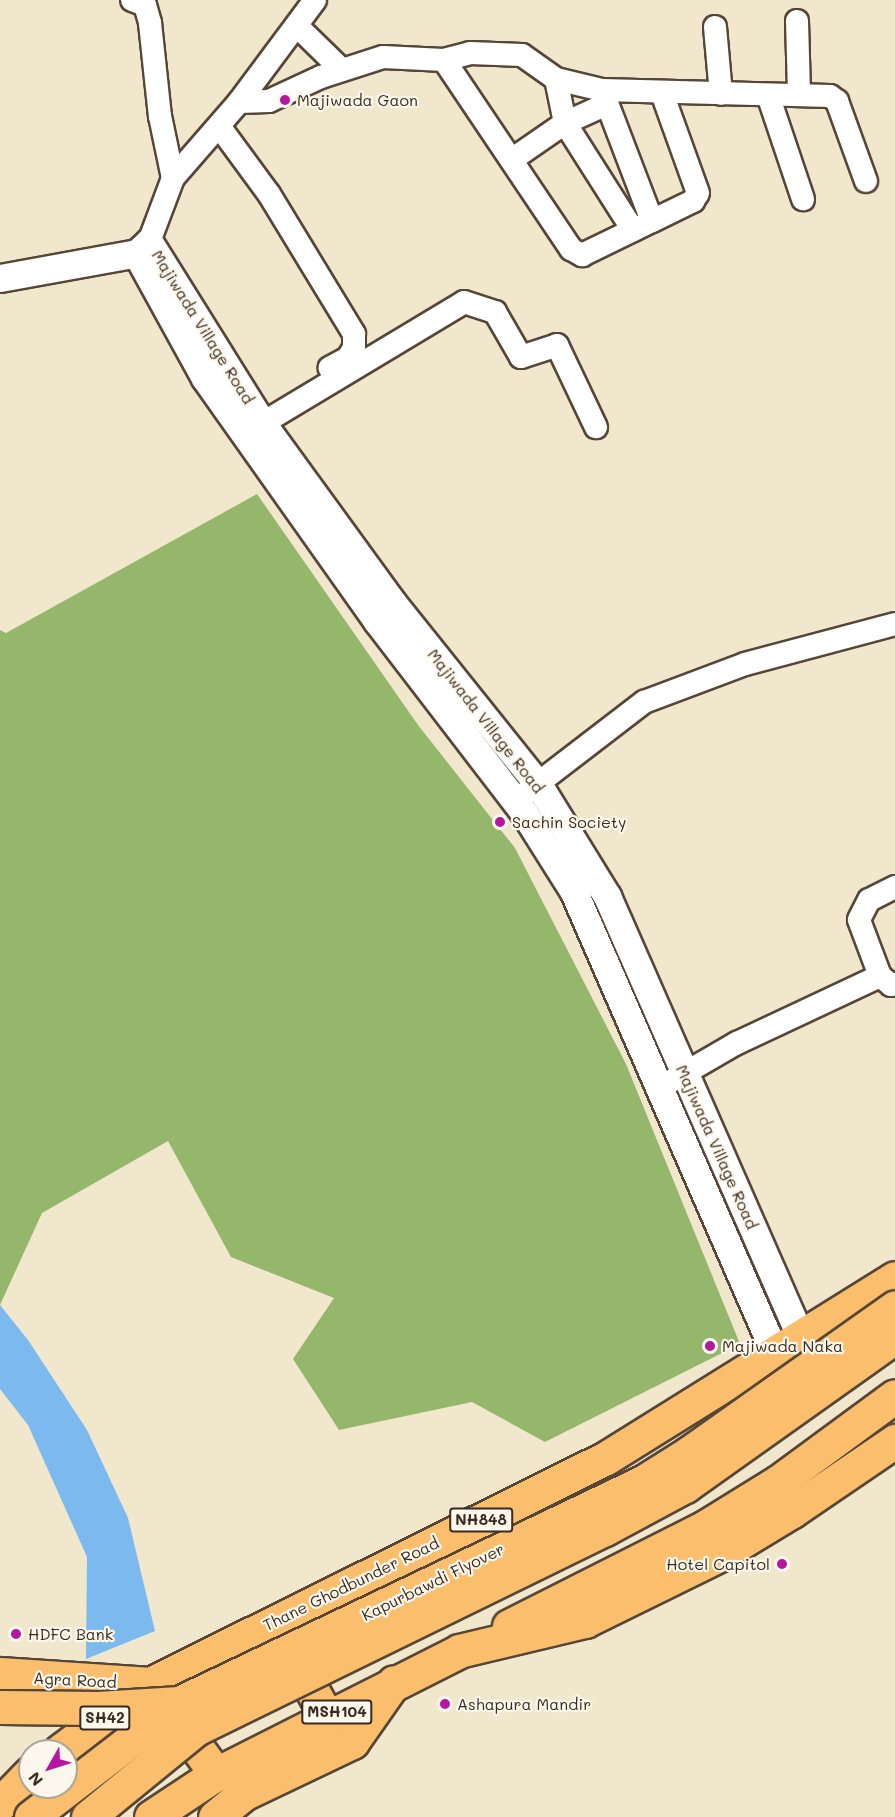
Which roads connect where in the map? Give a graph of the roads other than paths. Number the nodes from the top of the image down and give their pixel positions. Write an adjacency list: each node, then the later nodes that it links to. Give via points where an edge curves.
1 (315, 0): 4 (street, Majiwada Village Road)
2 (142, 2): 18 (street, via 150,23 160,116)
3 (797, 21): 11 (street)
4 (297, 26): 7 (street); 14 (street, Majiwada Village Road)
5 (715, 27): 10 (street)
6 (444, 60): 7 (street, via 383,57); 8 (street, via 470,53 522,56); 21 (street, via 571,249 582,255)
7 (342, 69): 14 (street, via 269,101)
8 (556, 79): 13 (street); 15 (street)
9 (662, 93): 10 (street); 13 (street); 21 (street, via 698,193 693,201)
10 (721, 94): 12 (street)
11 (799, 94): 12 (street); 19 (street, via 837,100)
12 (768, 95): 20 (street)
13 (604, 97): 15 (street); 21 (street)
14 (239, 102): 16 (street, Majiwada Village Road)
15 (565, 123): 17 (street); 21 (street)
16 (219, 126): 18 (street, Majiwada Village Road); 24 (street, via 269,194 354,334 354,348 348,358)
17 (520, 154)
18 (173, 178): 22 (street, Majiwada Village Road)
19 (866, 181)
20 (803, 199)
21 (642, 226)
22 (143, 247): 23 (street); 24 (street, Majiwada Village Road)
23 (0, 278)
24 (254, 422): 25 (street, via 464,302 495,312 521,357 557,345); 27 (street, Majiwada Village Road); 28 (street, via 377,621)
25 (596, 426)
26 (895, 624): 27 (street, via 744,664 644,702)
27 (538, 784): 28 (street); 29 (street, Majiwada Village Road)
28 (515, 801): 29 (street)
29 (579, 875): 32 (street, Majiwada Village Road, via 607,896); 33 (street)
30 (895, 886): 31 (street, via 869,900 859,920)
31 (888, 980): 32 (street, via 737,1043)
32 (684, 1074): 33 (street); 37 (street, Majiwada Village Road)
33 (661, 1087): 37 (street)
34 (895, 1278): 37 (main road, Thane Ghodbunder Road / NH848)
35 (895, 1306): 45 (main road, Kapurbawdi Flyover, bridge, via 642,1482)
36 (895, 1337): 54 (main road, Kapurbawdi Flyover, bridge, via 685,1486 196,1729)
37 (787, 1343): 40 (main road, Thane Ghodbunder Road / NH848, via 606,1458)
38 (895, 1396): 41 (main road, via 778,1482 714,1522)
39 (895, 1441): 41 (main road, via 723,1553 585,1621)
40 (275, 1622): 44 (main road, Thane Ghodbunder Road / NH848); 47 (main road)
41 (459, 1651): 43 (main road, MSH104)
42 (0, 1674): 44 (main road, Agra Road)
43 (394, 1682): 47 (main road, MSH104); 57 (main road, via 352,1743 244,1793)
44 (150, 1684): 48 (main road, Thane Ghodbunder Road / SH42); 51 (main road)
45 (179, 1703): 46 (main road, bridge); 55 (main road, Kapurbawdi Flyover, bridge)
46 (0, 1707)
47 (327, 1717): 51 (main road, MSH104)
48 (76, 1739)
49 (0, 1768): 50 (main road)
50 (18, 1771)
51 (216, 1774): 56 (main road)
52 (18, 1785): 53 (main road)
53 (0, 1804)
54 (72, 1808)
55 (31, 1817)
56 (151, 1817)
57 (215, 1817)

